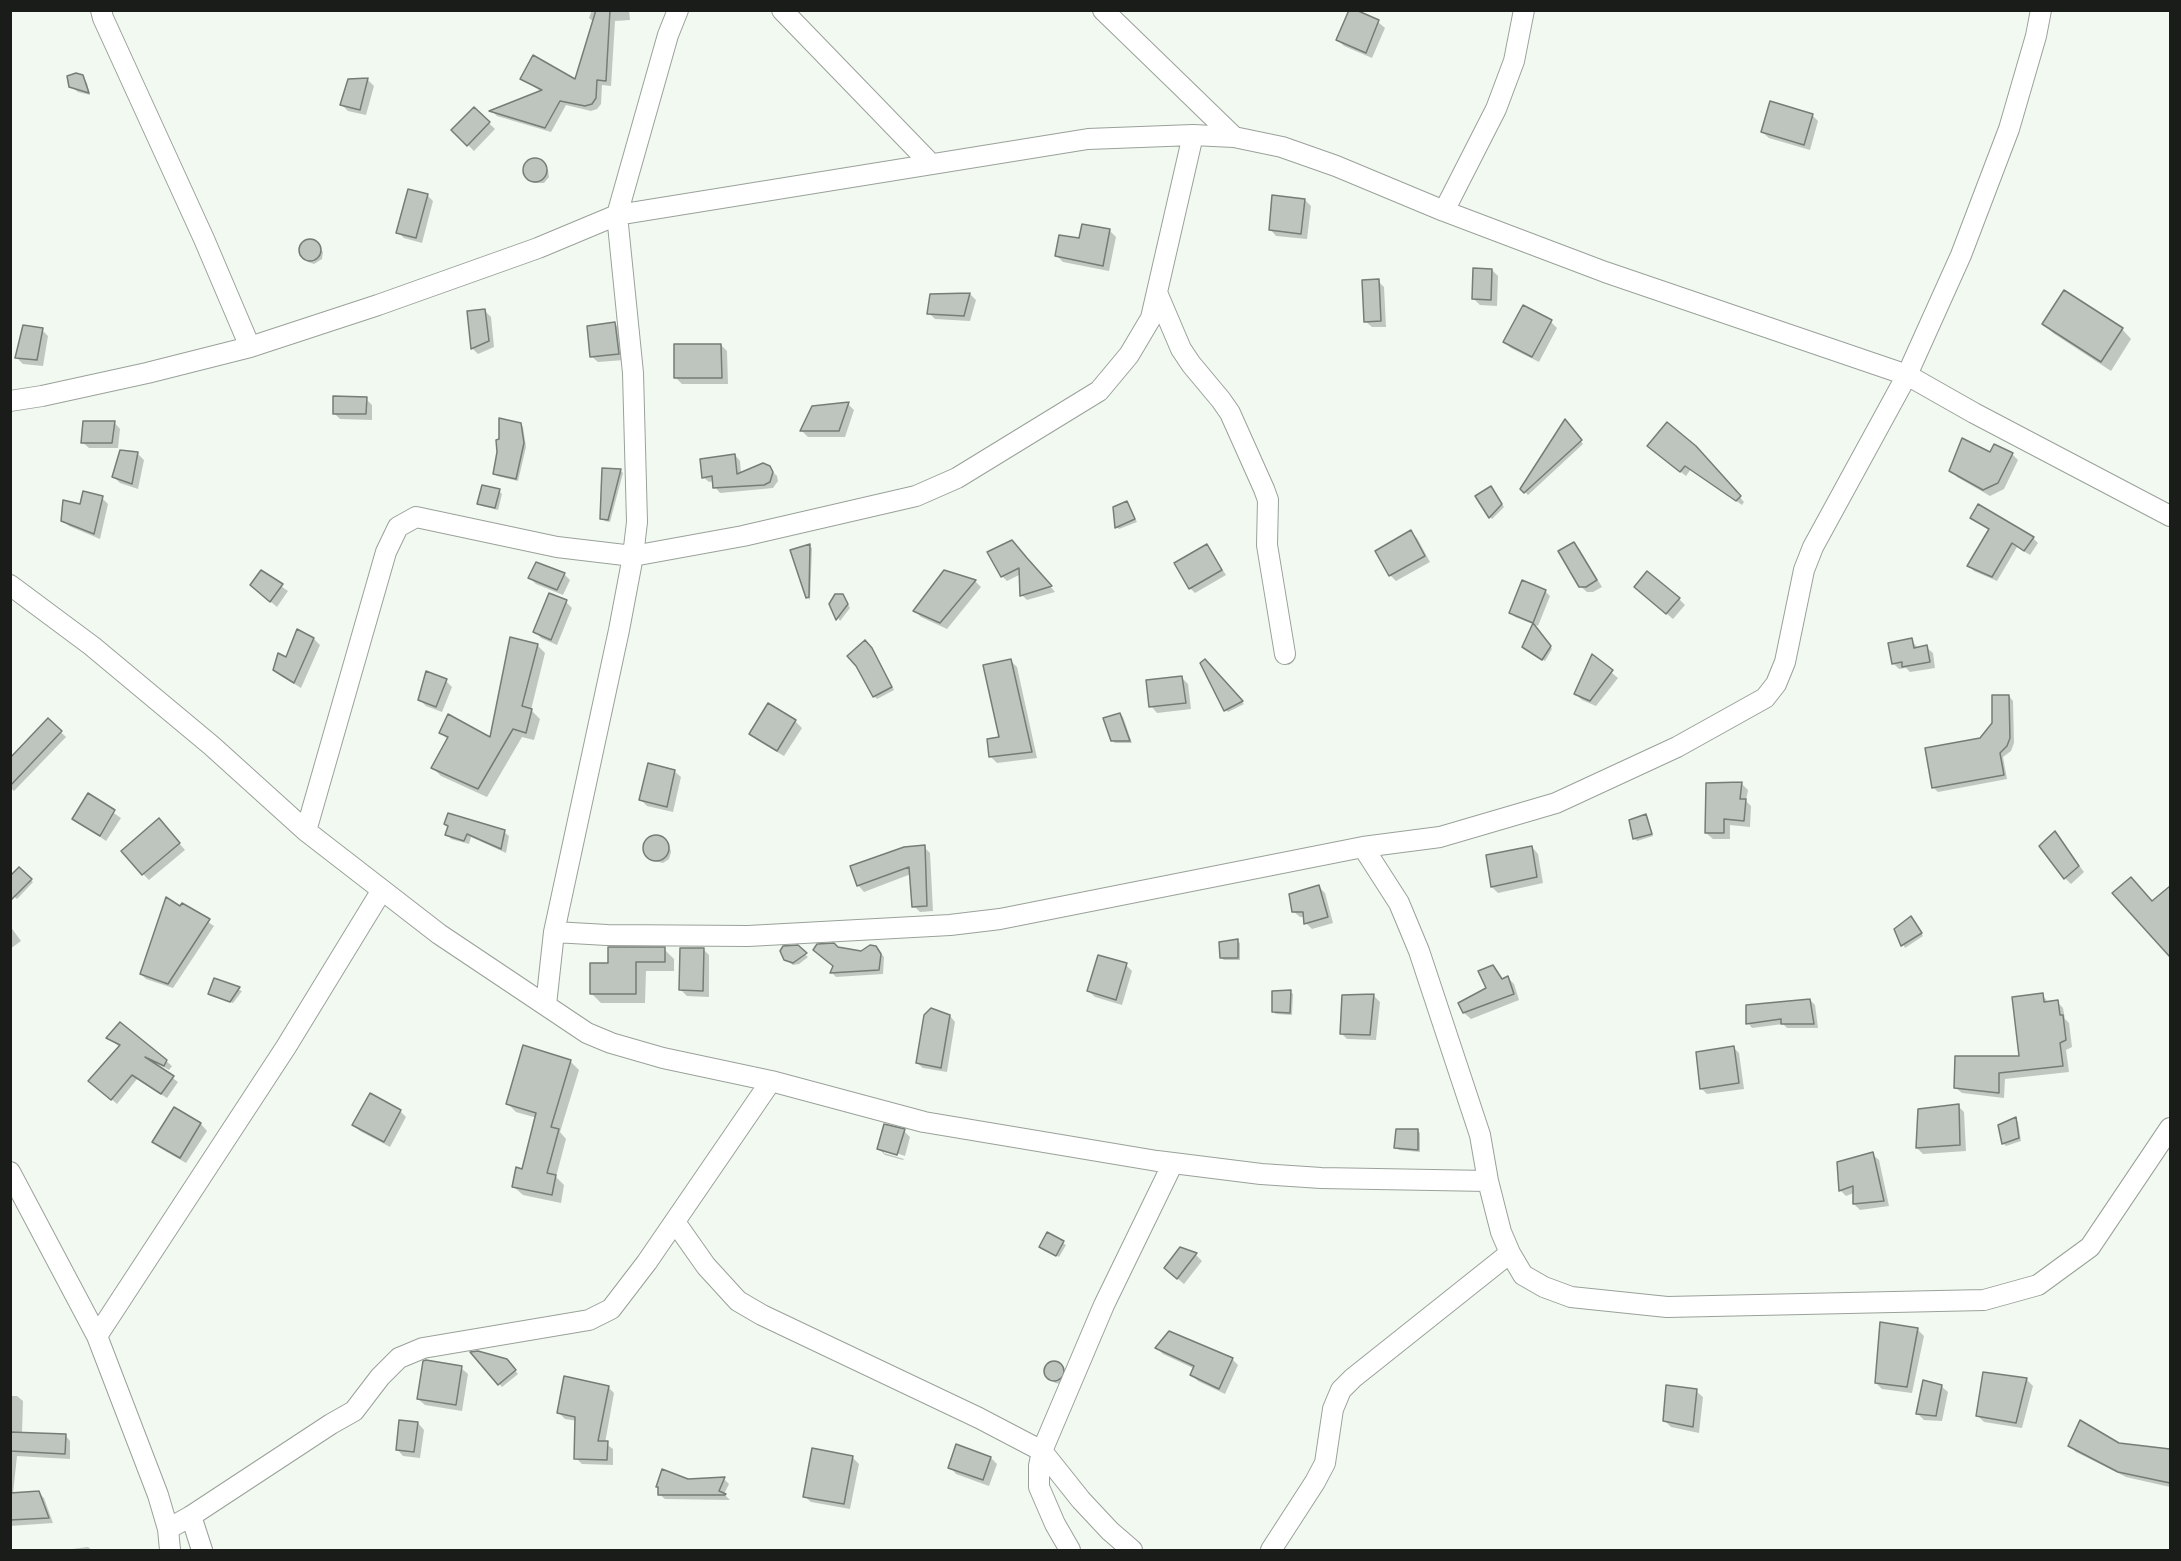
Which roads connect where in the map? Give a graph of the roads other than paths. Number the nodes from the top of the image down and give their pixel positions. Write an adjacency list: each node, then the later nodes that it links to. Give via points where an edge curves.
1 (101, 10): 13 (street)
2 (678, 10): 11 (street)
3 (782, 10): 9 (street)
4 (1103, 10): 8 (street)
5 (1524, 10): 10 (street, via 1514,61 1496,109)
6 (2041, 10): 14 (street, via 2009,129 1961,255)
7 (1193, 135): 8 (street); 9 (street, via 1088,139); 12 (street)
8 (1234, 137): 10 (street, via 1282,147 1336,166)
9 (930, 164): 11 (street)
10 (1444, 211): 14 (street, via 1605,272)
11 (617, 215): 13 (street, via 517,256); 17 (street, via 633,373 637,522)
12 (1158, 295): 17 (street, via 1152,318 1129,355 1099,391 957,478 916,496 743,536); 19 (street, via 1181,349 1230,413 1268,500 1267,545)
13 (250, 347): 15 (street, via 126,378)
14 (1908, 375): 16 (street); 21 (street, via 1813,547 1804,570 1785,662 1772,692 1677,747 1556,803 1440,837)
15 (10, 401)
16 (2170, 516)
17 (633, 556): 20 (street, via 557,547 416,517 398,527 386,552); 23 (street)
18 (10, 585): 20 (street, via 92,646)
19 (1285, 654)
20 (306, 831): 22 (street)
21 (1363, 847): 23 (street, via 950,926 748,936); 29 (street, via 1399,903 1419,951 1480,1135)
22 (382, 890): 24 (street, via 439,934); 32 (street, via 286,1047)
23 (554, 932): 24 (street)
24 (546, 1005): 25 (street, via 587,1033 611,1043)
25 (771, 1081): 27 (street, via 924,1122); 30 (street)
26 (2170, 1128): 31 (street, via 2090,1247 2038,1285 1984,1300 1667,1307 1594,1300 1544,1287 1523,1275)
27 (1173, 1163): 29 (street, via 1322,1178); 33 (street, via 1104,1305)
28 (10, 1172): 32 (street)
29 (1488, 1181): 31 (street)
30 (675, 1222): 33 (street, via 738,1301); 34 (street, via 611,1308 589,1320 423,1348 399,1358 354,1411)
31 (1510, 1253): 40 (street, via 1341,1390 1333,1409 1324,1463)
32 (97, 1336): 35 (street, via 159,1495)
33 (1042, 1451): 38 (street, via 1039,1487); 39 (street, via 1088,1508)
34 (191, 1516): 35 (street); 37 (street)
35 (168, 1529): 36 (street)
36 (170, 1551)
37 (202, 1551)
38 (1070, 1551)
39 (1132, 1551)
40 (1271, 1551)

